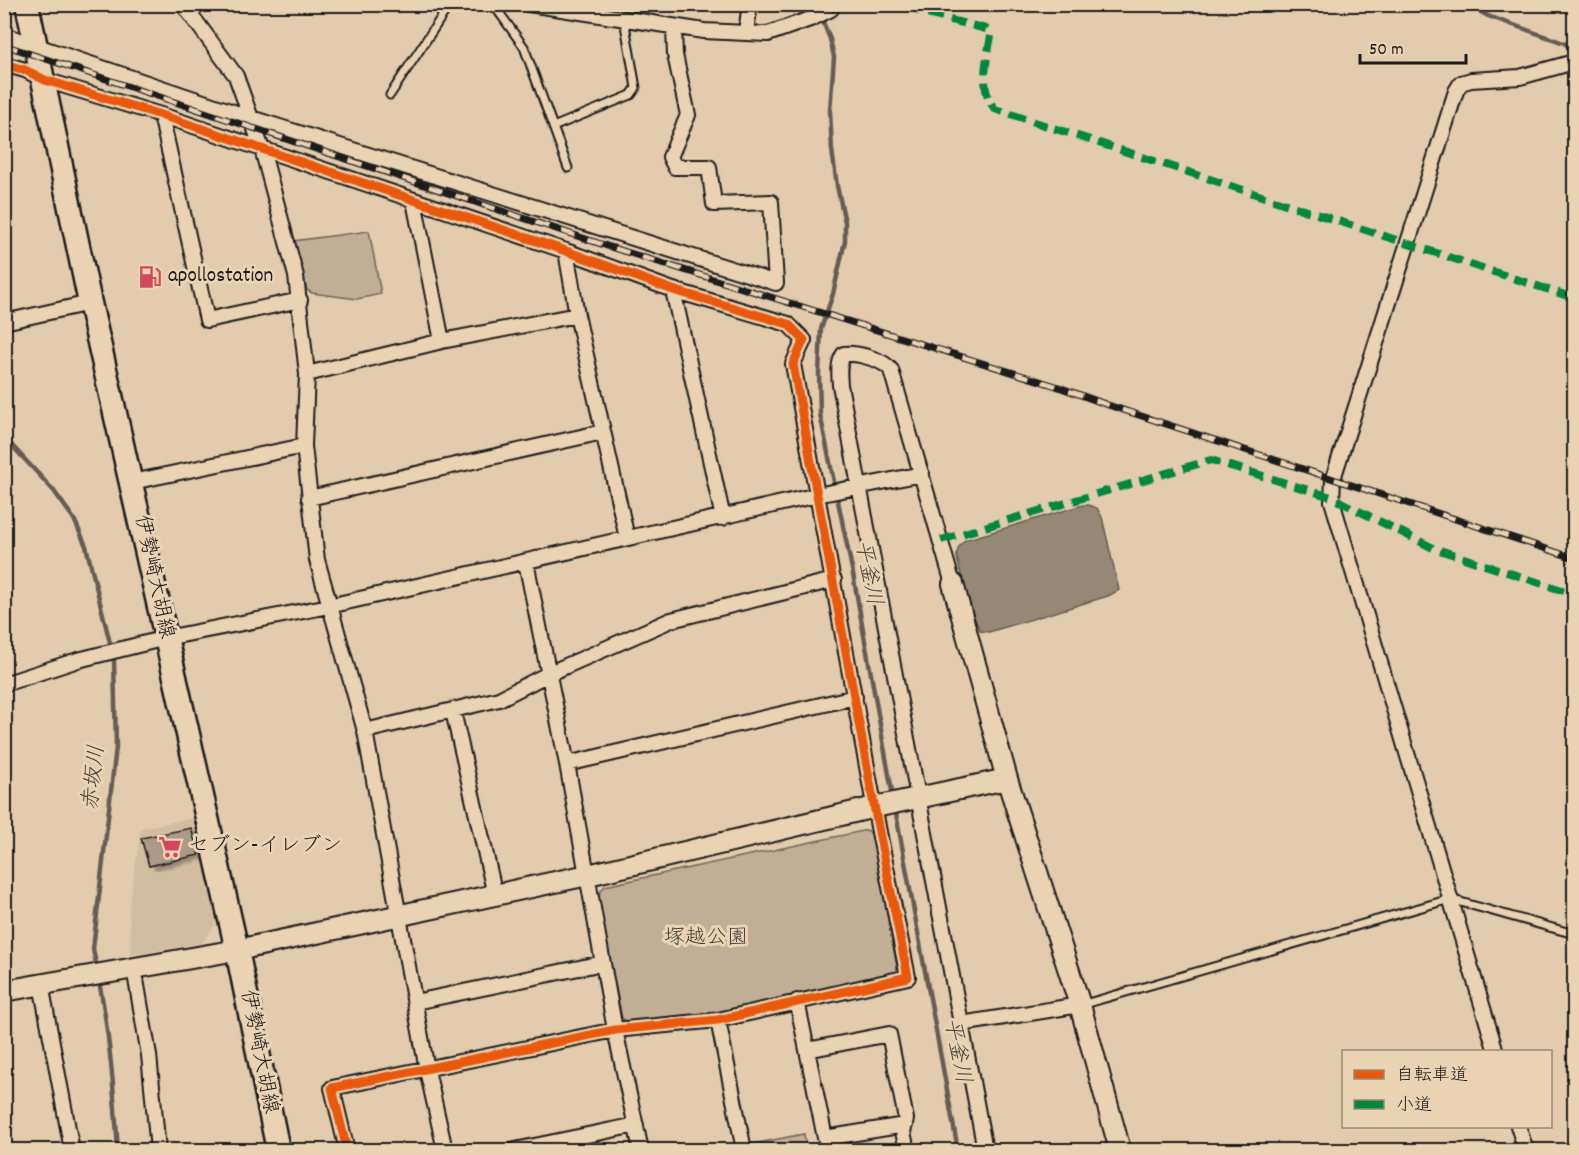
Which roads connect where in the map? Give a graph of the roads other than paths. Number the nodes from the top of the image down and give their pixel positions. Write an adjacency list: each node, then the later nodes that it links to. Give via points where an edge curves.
1 (183, 4): 19 (street, via 236,76)
2 (450, 4): 17 (lane)
3 (493, 4): 20 (lane, via 524,46)
4 (529, 4): 8 (street)
5 (750, 4): 11 (street)
6 (32, 6): 13 (main road, 伊勢崎大胡線)
7 (828, 7): 11 (street, via 813,18 768,34)
8 (570, 8): 9 (street)
9 (624, 19): 10 (street); 20 (lane, via 636,88 631,95)
10 (674, 27): 11 (street); 19 (street, via 675,55 688,115 670,157 675,167 709,167 714,204 771,202 776,283)
11 (746, 32)
12 (4, 35): 13 (street)
13 (37, 47): 16 (main road, 伊勢崎大胡線); 19 (street)
14 (1575, 62): 57 (street, via 1520,77 1471,80 1461,83 1456,91 1333,479 1332,501)
15 (4, 64): 16 (street)
16 (45, 80): 18 (street); 27 (main road, 伊勢崎大胡線)
17 (390, 95)
18 (161, 115): 21 (street); 26 (street, via 207,320)
19 (251, 118): 21 (street)
20 (553, 127): 22 (lane)
21 (262, 149): 23 (street); 26 (street)
22 (568, 168)
23 (414, 201): 24 (street); 30 (street)
24 (566, 251): 25 (street); 28 (street)
25 (674, 290): 37 (street, via 788,324 804,340 793,364); 39 (street)
26 (300, 300): 31 (street)
27 (90, 303): 29 (street); 35 (main road, 伊勢崎大胡線)
28 (577, 315): 30 (street); 32 (street)
29 (4, 322)
30 (441, 341): 31 (street)
31 (307, 374): 33 (street)
32 (603, 432): 38 (street); 40 (street)
33 (304, 446): 35 (street); 38 (street)
34 (922, 474): 36 (street); 36 (street, via 891,370 883,363 844,354 839,376); 43 (street)
35 (132, 482): 45 (main road, 伊勢崎大胡線)
36 (858, 487): 37 (street); 53 (street)
37 (820, 495): 39 (street); 42 (street)
38 (309, 498): 44 (street, via 317,560)
39 (723, 518): 40 (street)
40 (627, 538): 41 (street)
41 (526, 562): 44 (street); 46 (street)
42 (834, 580): 46 (street, via 671,620); 48 (street)
43 (953, 584): 52 (street)
44 (329, 606): 45 (street); 50 (street)
45 (165, 638): 47 (street); 60 (main road, 伊勢崎大胡線)
46 (550, 673): 49 (street, via 499,699); 51 (street)
47 (4, 684)
48 (855, 697): 51 (street); 54 (street)
49 (453, 711): 50 (street); 56 (street)
50 (365, 731): 58 (street)
51 (567, 764): 55 (street)
52 (1007, 779): 53 (street); 67 (street)
53 (914, 799): 54 (street); 69 (street)
54 (878, 806): 55 (street); 65 (street, via 908,977)
55 (588, 875): 56 (street); 61 (street)
56 (495, 895): 58 (street)
57 (1450, 899): 59 (lane); 67 (lane); 72 (street)
58 (399, 915): 60 (street); 66 (street)
59 (1575, 934)
60 (237, 950): 62 (street); 79 (main road, 伊勢崎大胡線)
61 (603, 963): 66 (street); 70 (street)
62 (134, 968): 63 (street); 78 (street, via 149,1055)
63 (41, 984): 64 (street); 77 (street)
64 (4, 991)
65 (797, 1001): 68 (street); 71 (street)
66 (415, 1002): 73 (street)
67 (1080, 1005): 69 (street); 87 (street)
68 (718, 1020): 70 (street); 84 (street)
69 (961, 1024): 86 (street)
70 (615, 1030): 73 (street); 74 (street)
71 (807, 1050): 75 (street, via 825,1138); 75 (street, via 889,1034)
72 (1495, 1050)
73 (427, 1070): 80 (street, via 332,1088); 81 (street)
74 (636, 1125): 82 (street); 83 (street)
75 (905, 1125): 85 (street)
76 (1519, 1128): 88 (street)
77 (72, 1150)
78 (158, 1150)
79 (278, 1150)
80 (347, 1150)
81 (445, 1150)
82 (520, 1150)
83 (641, 1150)
84 (744, 1150)
85 (907, 1150)
86 (985, 1150)
87 (1120, 1150)
88 (1526, 1150)

